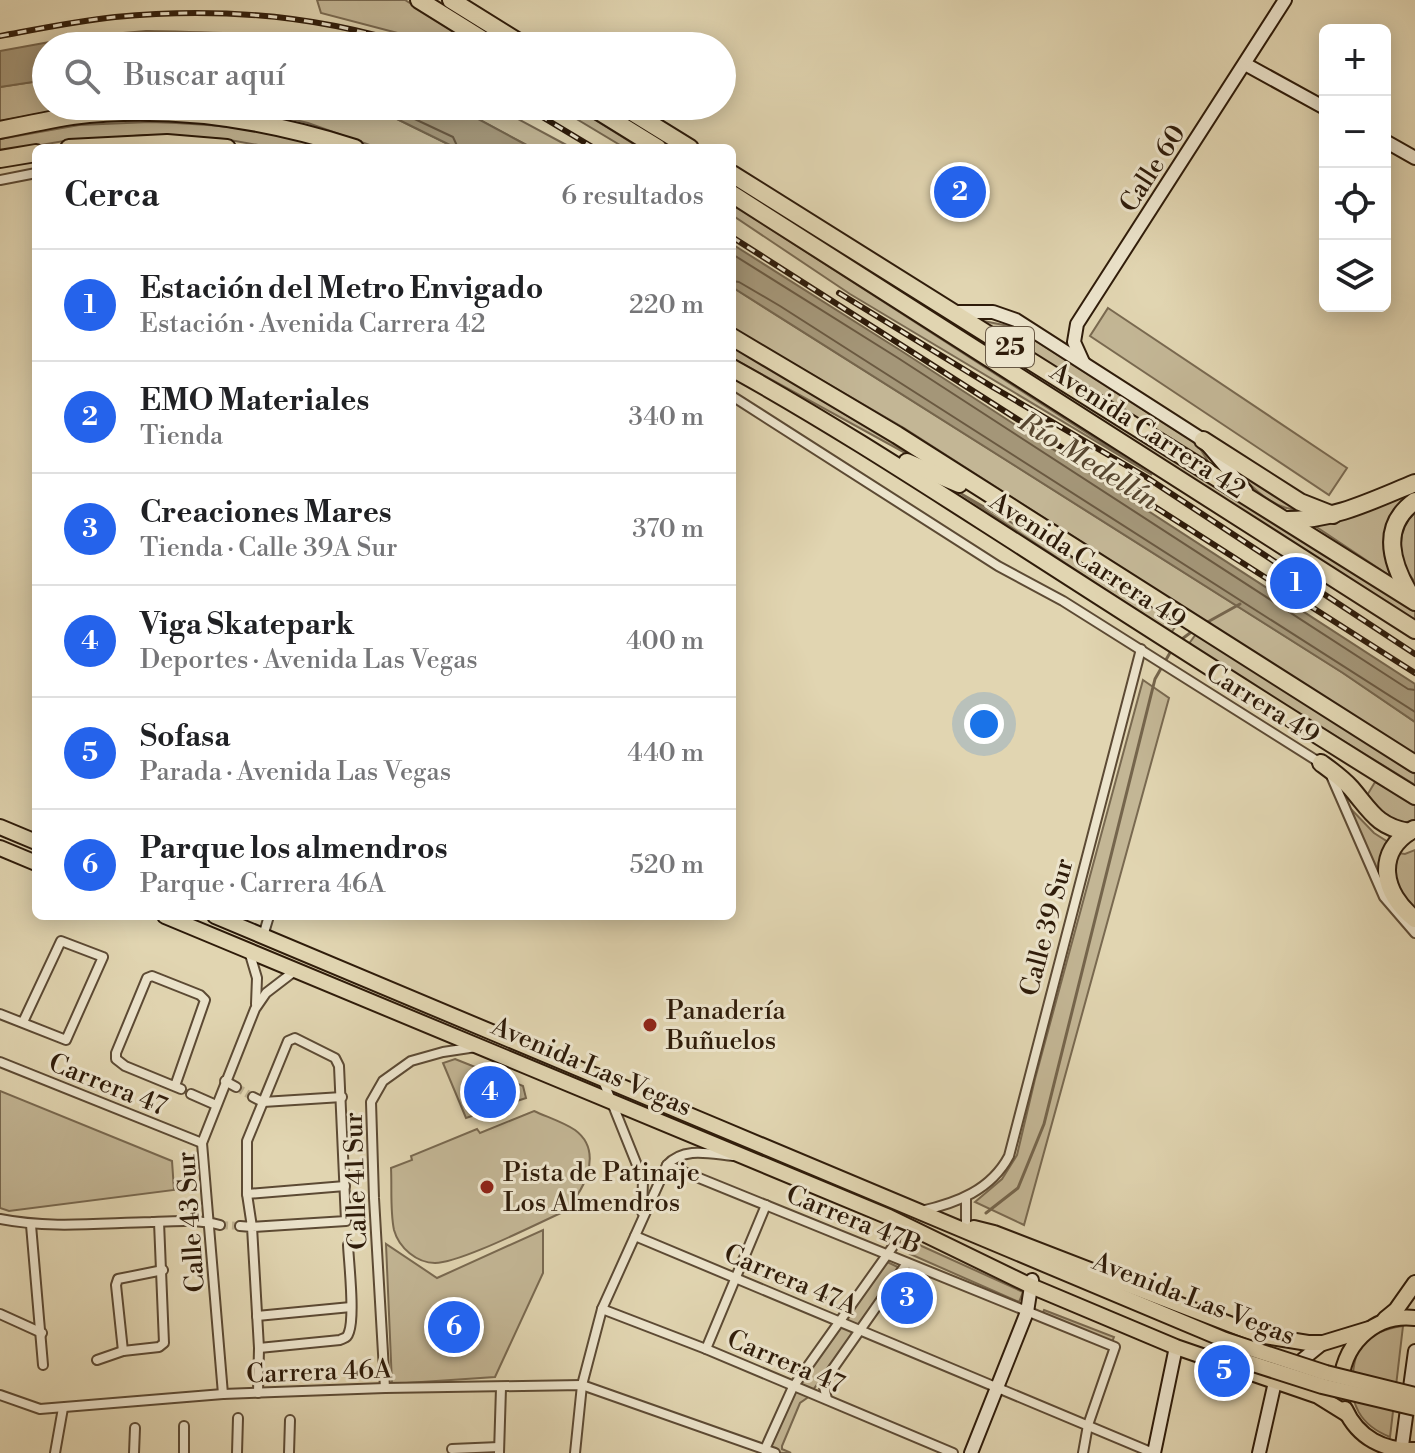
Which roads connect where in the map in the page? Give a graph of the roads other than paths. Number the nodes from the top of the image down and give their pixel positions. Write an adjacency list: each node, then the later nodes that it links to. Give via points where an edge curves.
1 (419, 0): 4 (highway)
2 (451, 0): 5 (highway)
3 (1285, 0): 6 (street, Calle 60)
4 (470, 32)
5 (502, 32)
6 (1245, 64): 7 (street); 27 (street, Calle 60, via 1077,324 1074,342)
7 (1319, 105)
8 (62, 120): 12 (highway)
9 (246, 120): 16 (highway)
10 (619, 120): 13 (highway)
11 (638, 120): 13 (highway)
12 (0, 130)
13 (661, 140)
14 (147, 144): 15 (highway)
15 (179, 144)
16 (341, 144)
17 (1391, 144): 19 (street)
18 (32, 154): 20 (highway)
19 (1415, 158)
20 (0, 159)
21 (32, 174): 23 (street)
22 (736, 176): 25 (highway, Avenida Carrera 42 / 25)
23 (0, 180)
24 (736, 197): 39 (highway, Avenida Carrera 42 / 25)
25 (954, 312): 27 (street, Avenida Carrera 42, via 1005,315); 33 (highway, Avenida Carrera 42 / 25)
26 (736, 339): 35 (highway, Avenida Carrera 49)
27 (1083, 362): 30 (street, Avenida Carrera 42)
28 (736, 370): 31 (highway, Avenida Carrera 49)
29 (736, 399): 40 (street, Carrera 49, via 998,566)
30 (1203, 440): 33 (street, Avenida Carrera 42); 36 (highway, via 1300,502)
31 (858, 441): 35 (highway); 43 (highway, Avenida Carrera 49)
32 (1415, 483): 36 (highway)
33 (1250, 497): 37 (highway, Avenida Carrera 42 / 25)
34 (1415, 501): 38 (highway, via 1402,514 1391,553)
35 (1000, 502): 42 (highway, Avenida Carrera 49)
36 (1333, 515): 37 (highway)
37 (1288, 520): 38 (highway, Avenida Carrera 42 / 25)
38 (1414, 601)
39 (1415, 630)
40 (1141, 649): 41 (street, Carrera 49); 79 (street, Calle 39 Sur, via 1009,1156 990,1182)
41 (1321, 763): 45 (highway, via 1386,826); 53 (street, Carrera 49, via 1338,790 1380,890)
42 (1415, 764)
43 (1415, 796)
44 (0, 827): 46 (main road)
45 (1412, 830): 49 (highway, via 1394,848 1387,871 1394,897)
46 (32, 840)
47 (0, 848): 48 (main road)
48 (32, 861)
49 (1415, 919)
50 (175, 920): 55 (main road, Avenida Las Vegas)
51 (225, 920): 54 (main road, Avenida Las Vegas)
52 (268, 920): 54 (street)
53 (1415, 933)
54 (263, 936): 62 (main road, Avenida Las Vegas)
55 (249, 951): 56 (main road, Avenida Las Vegas); 57 (street, via 257,978)
56 (296, 970): 57 (street, via 266,993); 60 (main road, Avenida Las Vegas)
57 (255, 1009): 63 (street, Calle 43 Sur)
58 (0, 1014): 59 (street)
59 (23, 1022): 59 (street, via 66,1040 103,957 61,941)
60 (480, 1046): 69 (main road, Avenida Las Vegas); 125 (street, Calle 41 Sur, via 411,1061 383,1081 371,1102)
61 (0, 1062): 74 (street, Carrera 47)
62 (601, 1077): 69 (street); 73 (main road, Avenida Las Vegas)
63 (225, 1081): 65 (street); 71 (street, Calle 43 Sur)
64 (178, 1087): 64 (street, via 205,1000 152,976 116,1059)
65 (236, 1087)
66 (191, 1094): 71 (street)
67 (253, 1097): 70 (street)
68 (342, 1097): 70 (street); 70 (street, via 335,1058 295,1038 288,1041); 77 (street)
69 (611, 1100): 72 (main road, Avenida Las Vegas); 84 (street, via 643,1180)
70 (263, 1102): 78 (street, via 247,1141)
71 (216, 1105): 74 (street, Calle 43 Sur)
72 (641, 1112): 73 (main road, via 651,1105); 75 (main road, Avenida Las Vegas)
73 (690, 1115): 81 (main road, Avenida Las Vegas)
74 (202, 1143): 86 (street, Calle 43 Sur)
75 (749, 1158): 76 (street, via 681,1154); 83 (main road, Avenida Las Vegas)
76 (667, 1165): 80 (street, Carrera 47B); 84 (street)
77 (345, 1186): 78 (street); 90 (street, via 346,1221)
78 (247, 1194): 90 (street)
79 (966, 1197): 81 (street, Calle 39 Sur); 91 (street)
80 (766, 1205): 95 (street, Carrera 47B); 98 (street)
81 (916, 1212): 91 (main road, Avenida Las Vegas)
82 (0, 1219): 87 (street)
83 (893, 1219): 93 (main road, Avenida Las Vegas); 95 (street, via 896,1240)
84 (641, 1221): 92 (street)
85 (159, 1222): 86 (street); 87 (street); 97 (street)
86 (208, 1222): 88 (street); 129 (street, Calle 43 Sur)
87 (31, 1225): 110 (street)
88 (220, 1225)
89 (240, 1226): 90 (street)
90 (252, 1227): 105 (street)
91 (963, 1228): 93 (main road, via 947,1232); 111 (main road, Avenida Las Vegas, via 994,1233); 113 (main road, Avenida Las Vegas)
92 (635, 1236): 98 (street, Carrera 47A); 102 (street)
93 (940, 1241): 99 (main road, Avenida Las Vegas)
94 (348, 1245): 101 (street)
95 (888, 1255): 96 (street, Carrera 47B); 107 (street)
96 (907, 1263): 103 (street, Carrera 47B); 109 (street)
97 (163, 1270): 117 (street, via 164,1343); 117 (street, via 118,1279)
98 (737, 1278): 107 (street, Carrera 47A); 116 (street)
99 (1031, 1283): 103 (street); 113 (main road, Avenida Las Vegas); 114 (main road, Avenida Las Vegas)
100 (1415, 1283): 108 (main road, via 1396,1310)
101 (351, 1307): 105 (street); 115 (street, via 348,1336 340,1340)
102 (602, 1309): 116 (street, Carrera 47); 123 (street)
103 (1027, 1312): 127 (street); 138 (street, Carrera 47B, via 1115,1347)
104 (0, 1314): 110 (street)
105 (257, 1316): 115 (street)
106 (1415, 1318): 108 (main road)
107 (841, 1321): 109 (street, Carrera 47A); 124 (street)
108 (1375, 1326): 112 (main road); 135 (main road, via 1352,1346 1342,1367)
109 (860, 1330): 127 (street, Carrera 47A); 132 (street, via 825,1380)
110 (42, 1333): 120 (street)
111 (1258, 1335): 112 (main road, Avenida Las Vegas); 121 (main road, via 1263,1356)
112 (1323, 1343): 122 (street)
113 (1222, 1346): 131 (main road, Avenida Las Vegas, bridge); 134 (main road, Avenida Las Vegas, bridge, via 1322,1386)
114 (1176, 1347): 121 (main road, Avenida Las Vegas); 156 (street)
115 (259, 1348): 128 (street)
116 (706, 1349): 124 (street, Carrera 47)
117 (123, 1351): 119 (street)
118 (1415, 1351): 145 (street)
119 (97, 1360)
120 (43, 1365)
121 (1252, 1375): 122 (main road, Avenida Las Vegas)
122 (1275, 1382): 135 (main road, Avenida Las Vegas, via 1318,1396); 157 (street)
123 (582, 1385): 126 (street, Carrera 46A); 144 (street, Carrera 46A); 151 (street)
124 (793, 1387): 132 (street, Carrera 47); 144 (street)
125 (385, 1388): 126 (street, Carrera 46A); 128 (street, Carrera 46A)
126 (501, 1388): 143 (street)
127 (998, 1388): 138 (street, Carrera 47A); 154 (street)
128 (258, 1393): 129 (street, Carrera 46A)
129 (223, 1394): 133 (street, Carrera 46A)
130 (0, 1395): 133 (street, Carrera 46A, via 40,1409)
131 (1415, 1395)
132 (827, 1399): 153 (street, Carrera 47)
133 (63, 1408): 146 (street)
134 (1415, 1408)
135 (1347, 1414): 141 (main road, Avenida Las Vegas)
136 (238, 1418): 149 (street)
137 (290, 1420): 150 (street)
138 (1088, 1425): 155 (street); 156 (street, Carrera 47A)
139 (184, 1426): 148 (street)
140 (135, 1428): 147 (street)
141 (1377, 1447): 145 (main road)
142 (452, 1449): 143 (street)
143 (499, 1450)
144 (766, 1451): 152 (street, Carrera 46A)
145 (1406, 1451)
146 (55, 1453)
147 (134, 1453)
148 (184, 1453)
149 (237, 1453)
150 (289, 1453)
151 (575, 1453)
152 (775, 1453)
153 (953, 1453)
154 (971, 1453)
155 (1083, 1453)
156 (1154, 1453)
157 (1259, 1453)

